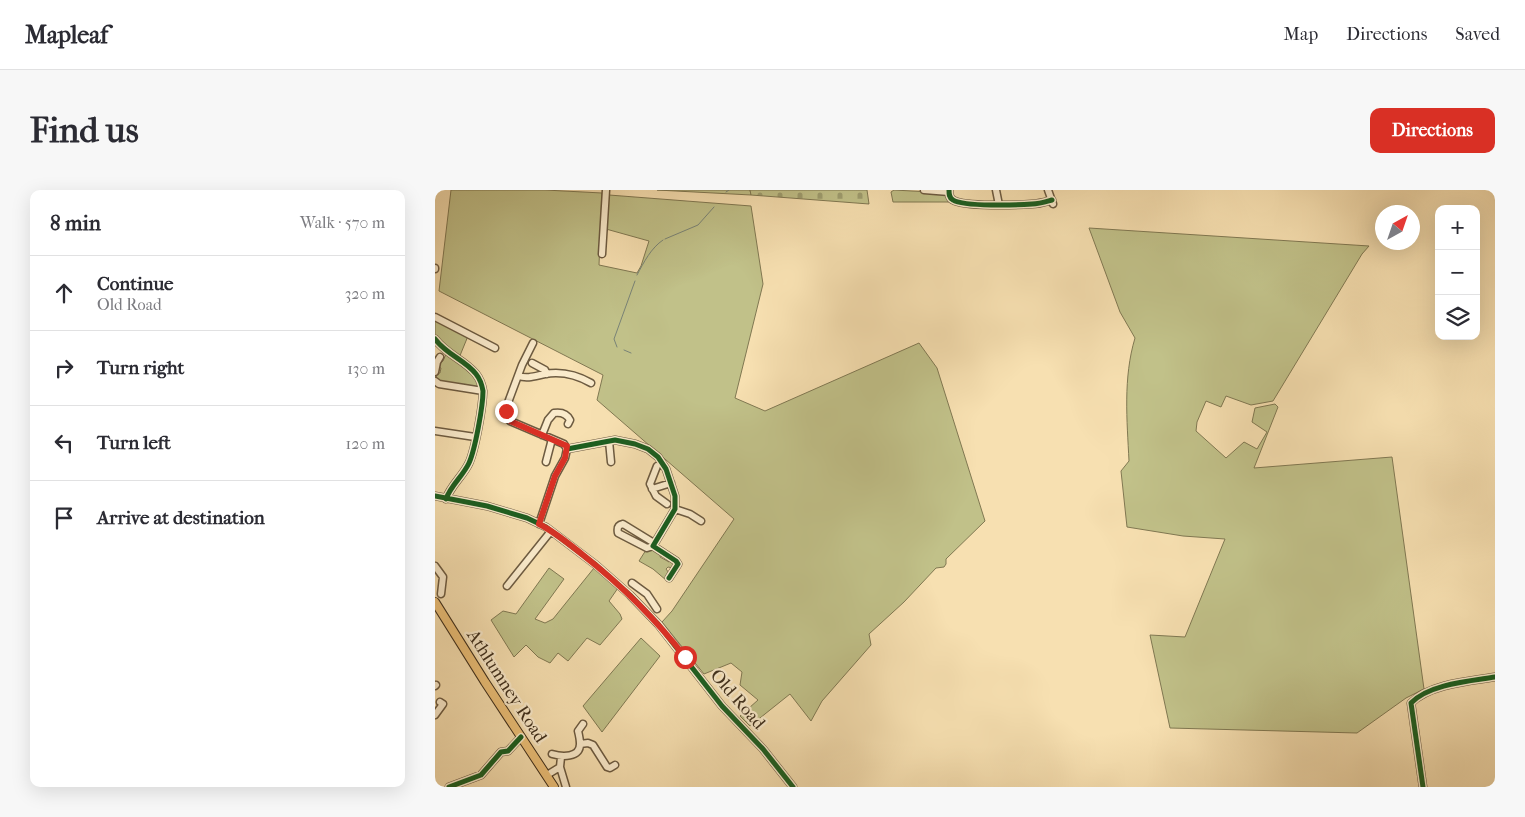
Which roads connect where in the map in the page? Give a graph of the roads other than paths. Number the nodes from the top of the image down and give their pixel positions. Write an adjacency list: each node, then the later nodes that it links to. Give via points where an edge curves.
1 (606, 190): 7 (street)
2 (924, 190): 5 (street)
3 (996, 190): 6 (street)
4 (1048, 190): 6 (street, via 1053,202)
5 (949, 191): 6 (street, via 952,199 960,202)
6 (999, 205)
7 (602, 254)
8 (435, 317): 11 (street)
9 (435, 339): 19 (street, via 477,374)
10 (533, 343): 16 (street)
11 (495, 348)
12 (440, 357): 14 (street)
13 (531, 363): 15 (street)
14 (435, 372)
15 (547, 374): 16 (street, via 529,378); 18 (street, via 571,374)
16 (518, 376): 22 (street, via 506,408 507,415 510,421)
17 (435, 381): 19 (street)
18 (591, 384)
19 (483, 391): 23 (street)
20 (568, 424): 22 (street, via 568,416 554,413 547,420)
21 (435, 430): 23 (street)
22 (542, 434): 24 (street)
23 (475, 437): 33 (street, via 468,465)
24 (552, 439): 26 (street); 27 (street)
25 (609, 441): 26 (street); 28 (street); 30 (street, via 648,449 662,463)
26 (567, 449): 37 (street)
27 (546, 462)
28 (611, 462)
29 (657, 466): 31 (street)
30 (671, 483): 31 (street); 35 (street)
31 (652, 489): 34 (street)
32 (435, 496): 33 (street, Old Road)
33 (446, 499): 37 (street, Old Road, via 500,510)
34 (667, 504)
35 (675, 509): 36 (street); 39 (street)
36 (701, 521)
37 (539, 524): 38 (street, Old Road)
38 (551, 531): 42 (street); 44 (street, Old Road)
39 (654, 544): 39 (street, via 647,548 617,530 623,524); 41 (street, via 678,564)
40 (437, 570): 43 (street, via 444,580)
41 (669, 578)
42 (507, 586)
43 (441, 594)
44 (630, 595): 46 (street, via 635,585 650,597); 61 (street, Old Road, via 658,624 722,706)
45 (435, 602): 51 (main road, Athlumney Road)
46 (657, 609)
47 (1495, 677): 62 (street, via 1450,685 1425,693 1411,703)
48 (440, 702): 49 (street, via 443,704)
49 (435, 715)
50 (583, 724): 52 (street, via 578,731)
51 (521, 737): 57 (main road, Athlumney Road); 58 (street, via 508,751 501,752 481,775)
52 (580, 744): 54 (street, via 577,752); 55 (street, via 593,745 607,767)
53 (552, 754): 54 (street)
54 (561, 757): 56 (street)
55 (615, 765)
56 (560, 767): 57 (street); 60 (street)
57 (547, 775): 59 (main road, Athlumney Road)
58 (449, 787)
59 (554, 787)
60 (566, 787)
61 (793, 787)
62 (1423, 787)

